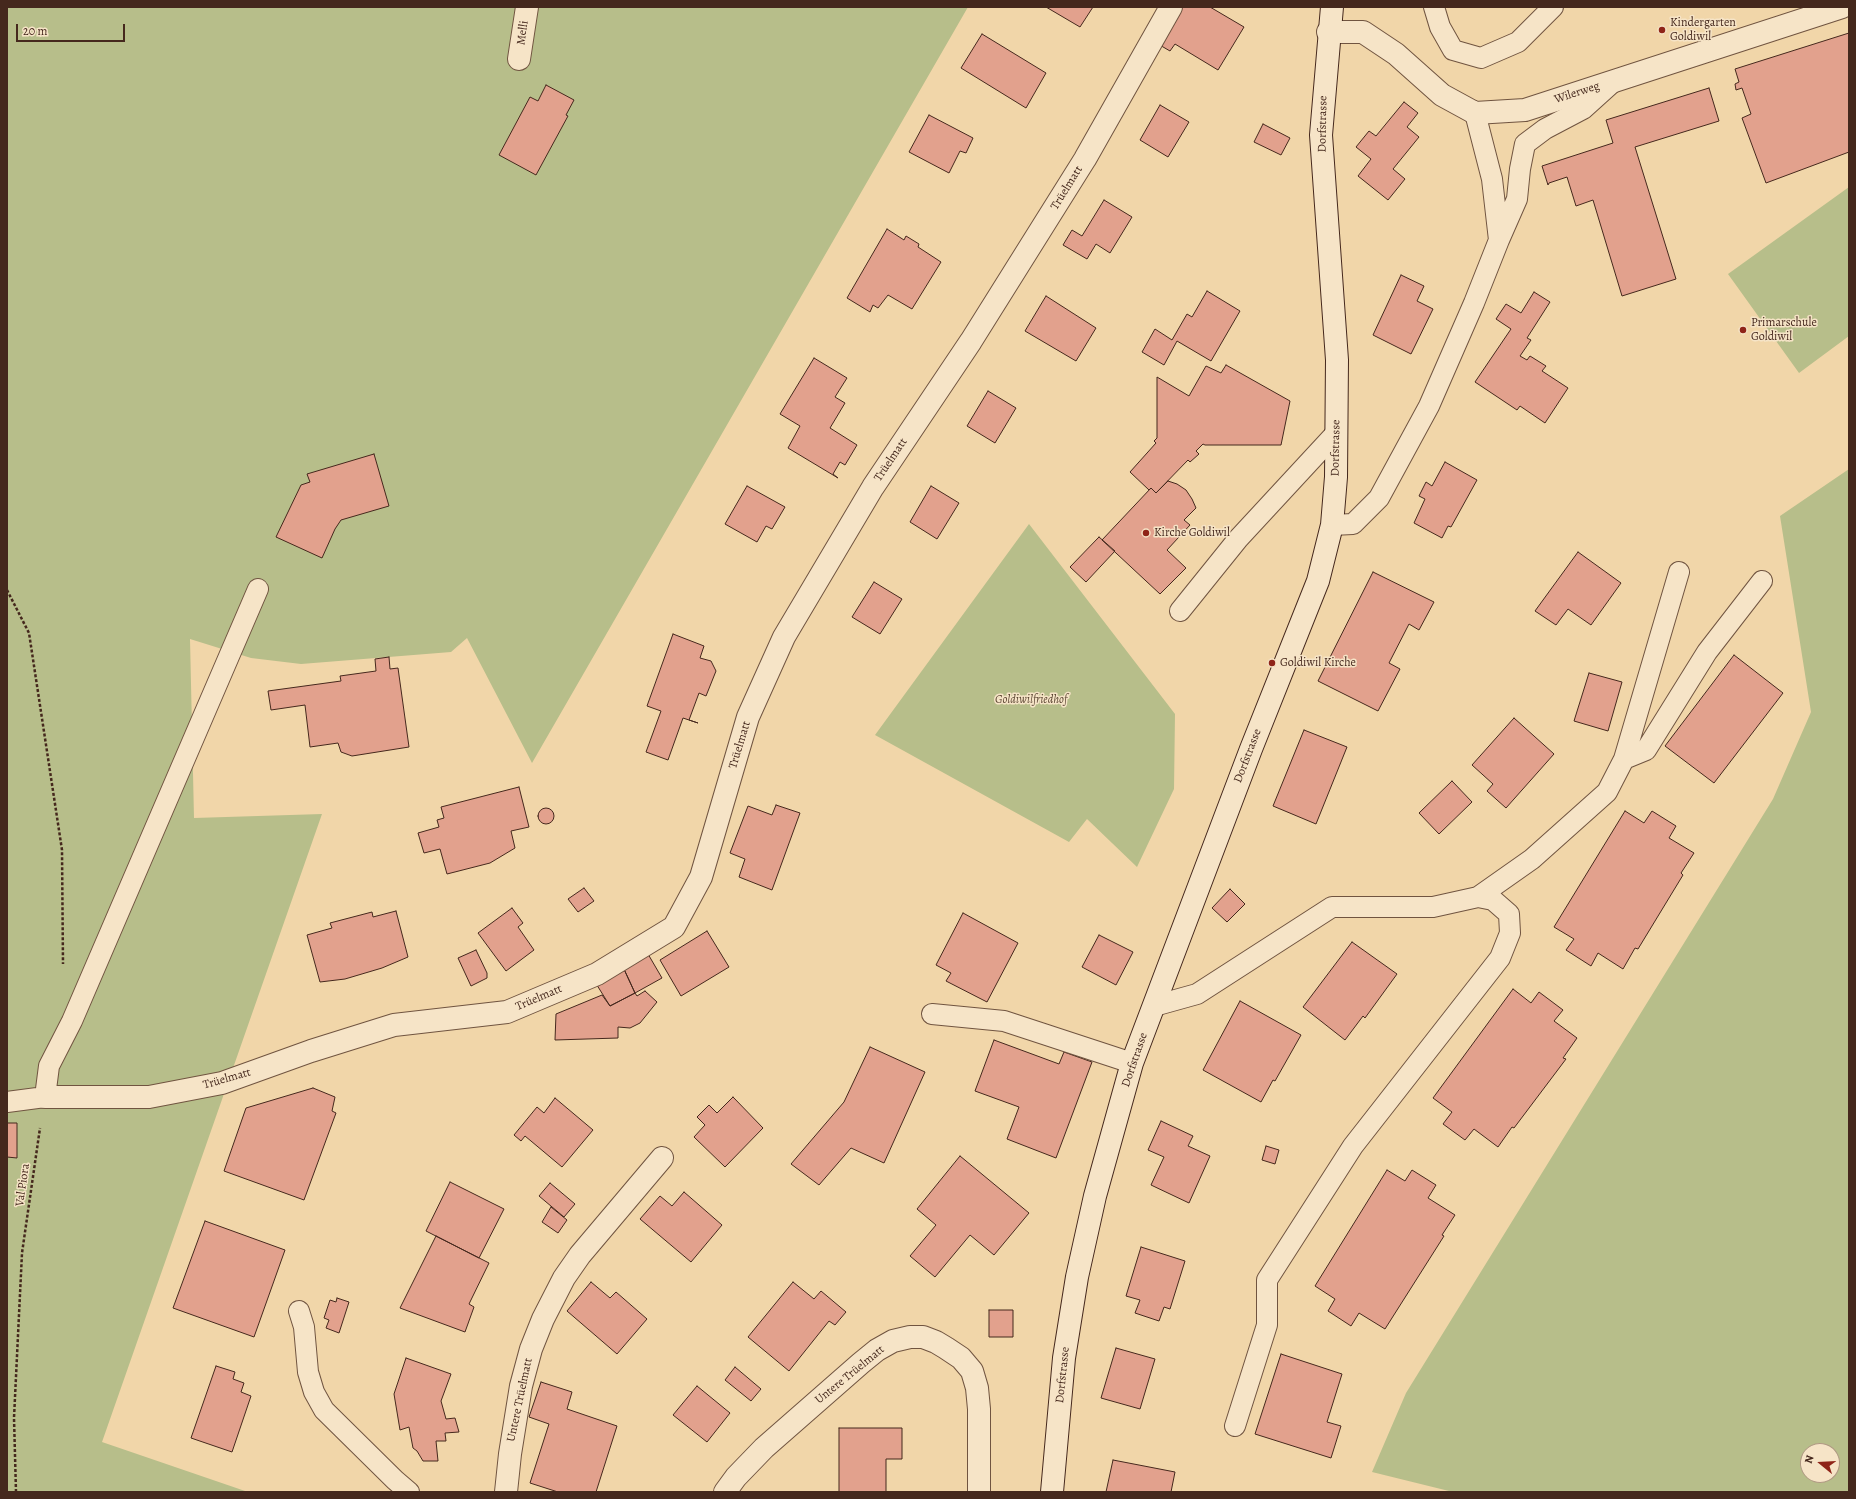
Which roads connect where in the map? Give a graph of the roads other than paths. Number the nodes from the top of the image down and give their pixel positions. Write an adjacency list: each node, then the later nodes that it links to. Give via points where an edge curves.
1 (527, 7): 8 (street, Melli)
2 (1171, 7): 23 (street, Trüelmatt, via 1085,159 971,341 873,487 784,636 748,717 701,877 674,927 597,974 507,1012 394,1024 222,1084 148,1097)
3 (1332, 7): 7 (street, Dorfstrasse)
4 (1434, 7): 5 (lane, via 1440,27 1452,50 1481,58 1518,42)
5 (1553, 7)
6 (1842, 7): 9 (street, Wilerweg)
7 (1328, 32): 10 (street, via 1363,32 1396,54 1442,95); 12 (street, Dorfstrasse, via 1321,135 1337,360)
8 (520, 59)
9 (1614, 81): 10 (street, Wilerweg, via 1525,110); 11 (lane, via 1583,109 1545,129 1525,144 1517,199)
10 (1475, 113): 11 (lane, via 1492,179)
11 (1499, 240): 13 (lane, via 1429,406 1379,498 1353,524)
12 (1337, 432): 13 (street, Dorfstrasse); 17 (lane, via 1238,539)
13 (1332, 525): 20 (street, Dorfstrasse, via 1318,581 1251,749)
14 (1679, 572): 18 (lane)
15 (1762, 581): 18 (lane, via 1706,652 1646,750)
16 (258, 588): 23 (lane, via 72,1021 49,1066)
17 (1180, 611)
18 (1624, 759): 19 (lane, via 1607,792 1532,858)
19 (1478, 897): 20 (lane, via 1433,907 1332,907 1197,994); 27 (lane, via 1493,900 1509,914 1510,933 1500,958 1353,1146 1267,1280 1267,1325)
20 (1154, 1006): 22 (street, Dorfstrasse)
21 (932, 1014): 22 (lane, via 1004,1020)
22 (1132, 1064): 32 (street, Dorfstrasse, via 1095,1196 1077,1277 1064,1358)
23 (45, 1097): 24 (lane)
24 (7, 1102)
25 (662, 1158): 29 (street, Untere Trüelmatt, via 580,1255 564,1278 543,1319 531,1349 521,1386)
26 (299, 1311): 28 (lane, via 304,1327 308,1372 314,1392 324,1410)
27 (1235, 1426)
28 (409, 1492)
29 (506, 1492)
30 (725, 1492): 31 (street, Untere Trüelmatt, via 764,1448 877,1350 893,1341 922,1337 936,1342 961,1358 972,1371 979,1409)
31 (979, 1492)
32 (1052, 1492)

